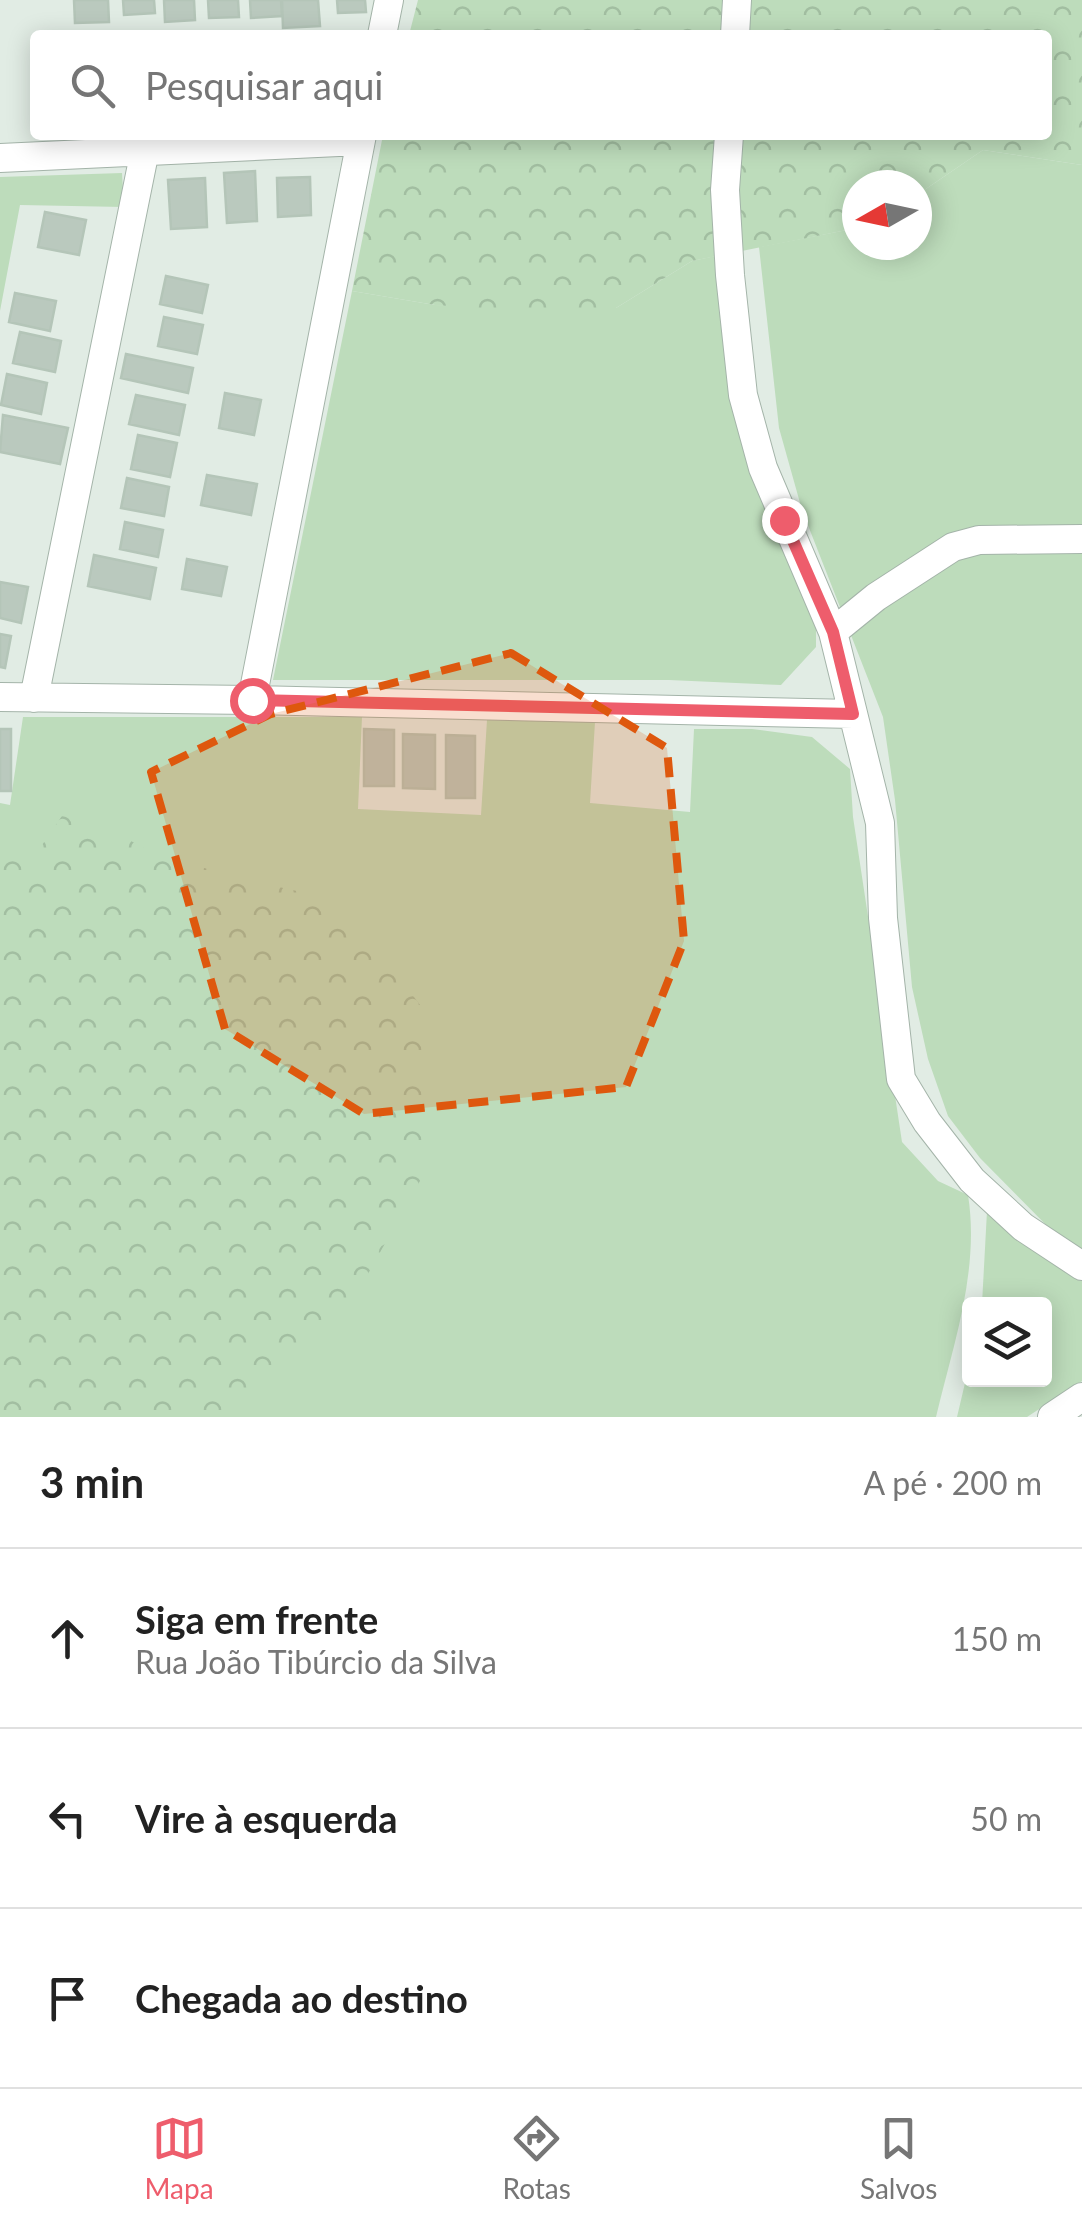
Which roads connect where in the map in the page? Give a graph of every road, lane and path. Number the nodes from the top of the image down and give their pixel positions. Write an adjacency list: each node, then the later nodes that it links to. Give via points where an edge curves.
1 (389, 0): 3 (street)
2 (737, 0): 4 (street)
3 (383, 30)
4 (734, 30)
5 (325, 140): 8 (street)
6 (361, 140): 14 (street)
7 (728, 140): 11 (street, via 725,190 743,395 763,468)
8 (145, 150): 9 (street); 13 (street)
9 (0, 158)
10 (1082, 539): 11 (street, via 979,540 953,547)
11 (833, 632): 15 (street)
12 (0, 697): 13 (street)
13 (34, 698): 14 (street)
14 (252, 700): 15 (street)
15 (853, 714): 16 (street, via 880,823 901,1079 972,1180 1023,1227)
16 (1082, 1266)
17 (1082, 1397): 18 (street)
18 (1052, 1417)

